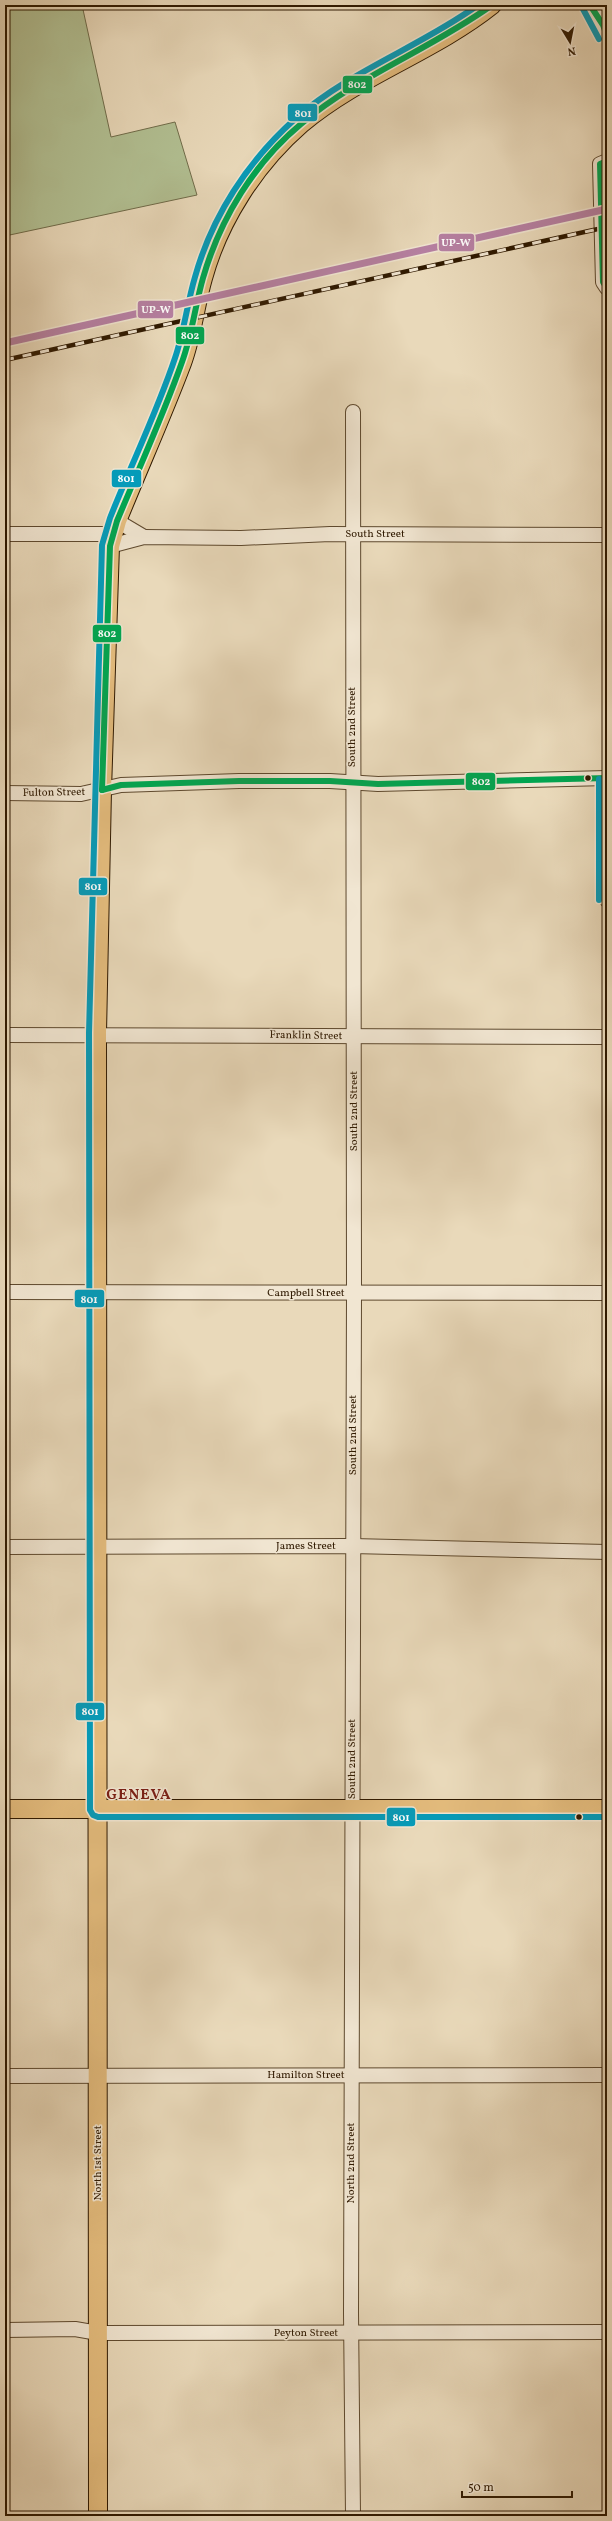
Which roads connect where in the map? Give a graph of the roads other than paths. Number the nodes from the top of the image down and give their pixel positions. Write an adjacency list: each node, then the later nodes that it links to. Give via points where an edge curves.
1 (492, 5): 8 (main road, via 432,44 349,90 312,116 282,142 240,195 221,229 203,277 182,363)
2 (590, 5): 3 (street)
3 (606, 28)
4 (607, 162): 5 (street, via 600,164 603,282)
5 (607, 288)
6 (353, 412): 9 (street, South 2nd Street)
7 (5, 534): 8 (street, South Street)
8 (114, 534): 11 (street, South Street); 11 (street, South Street); 14 (main road, North 1st Street)
9 (352, 534): 10 (street, South Street); 11 (street, South Street); 13 (street, South 2nd Street)
10 (607, 535)
11 (144, 537)
12 (607, 779): 13 (street, Fulton Street, via 378,784); 16 (street)
13 (352, 782): 14 (street, Fulton Street, via 122,785); 19 (street, South 2nd Street)
14 (102, 790): 15 (street, Fulton Street, via 81,794); 17 (main road, North 1st Street)
15 (5, 793)
16 (607, 900)
17 (97, 1034): 18 (street, Franklin Street); 19 (street, Franklin Street); 22 (main road, North 1st Street)
18 (5, 1035)
19 (354, 1037): 20 (street, Franklin Street); 23 (street, South 2nd Street)
20 (607, 1037)
21 (5, 1292): 22 (street, Campbell Street)
22 (98, 1292): 23 (street, Campbell Street); 27 (main road, North 1st Street)
23 (354, 1293): 24 (street, Campbell Street); 25 (street, South 2nd Street)
24 (607, 1293)
25 (352, 1546): 27 (street, James Street); 28 (street, James Street); 32 (street, South 2nd Street)
26 (5, 1547): 27 (street, James Street)
27 (97, 1547): 30 (main road, North 1st Street)
28 (607, 1552)
29 (5, 1809): 30 (main road)
30 (98, 1809): 32 (main road); 36 (main road, North 1st Street)
31 (607, 1809): 32 (main road)
32 (352, 1810): 33 (street, North 2nd Street)
33 (351, 2075): 34 (street, Hamilton Street); 36 (street, Hamilton Street); 38 (street, North 2nd Street)
34 (607, 2075)
35 (5, 2076): 36 (street, Hamilton Street)
36 (98, 2076): 40 (main road, North 1st Street)
37 (5, 2330): 40 (street, Peyton Street, via 75,2329)
38 (351, 2332): 39 (street, Peyton Street); 40 (street, Peyton Street); 42 (street, North 2nd Street)
39 (607, 2332)
40 (98, 2333): 41 (main road, North 1st Street)
41 (98, 2516)
42 (353, 2516)

